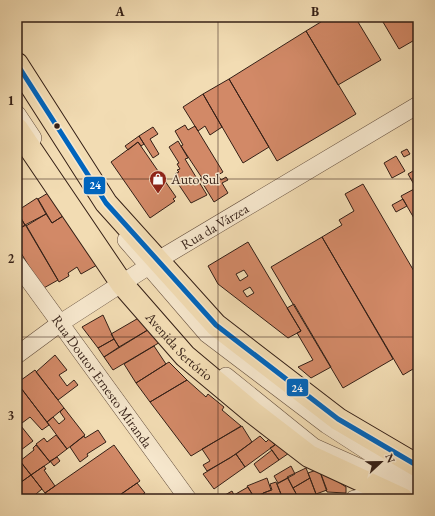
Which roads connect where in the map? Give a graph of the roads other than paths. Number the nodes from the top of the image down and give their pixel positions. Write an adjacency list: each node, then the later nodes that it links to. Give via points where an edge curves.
1 (17, 64): 7 (main road, via 106,203)
2 (17, 81): 7 (street, via 99,208)
3 (418, 105): 7 (street, Rua da Várzea)
4 (17, 114): 8 (street)
5 (17, 129): 8 (main road, Avenida Sertório)
6 (17, 264): 9 (street, Rua Doutor Ernesto Miranda)
7 (153, 264): 8 (street, Rua da Várzea); 11 (main road, via 216,325 338,419); 12 (street, via 207,334 327,425 395,469)
8 (125, 282): 9 (street, Rua da Várzea); 13 (main road, Avenida Sertório, via 185,356 252,412 309,456); 14 (street, via 192,350 314,447)
9 (59, 324): 10 (street, Rua da Várzea); 15 (street, Rua Doutor Ernesto Miranda)
10 (17, 355)
11 (418, 466)
12 (418, 480)
13 (395, 495): 16 (street)
14 (418, 496)
15 (188, 499)
16 (354, 499)

